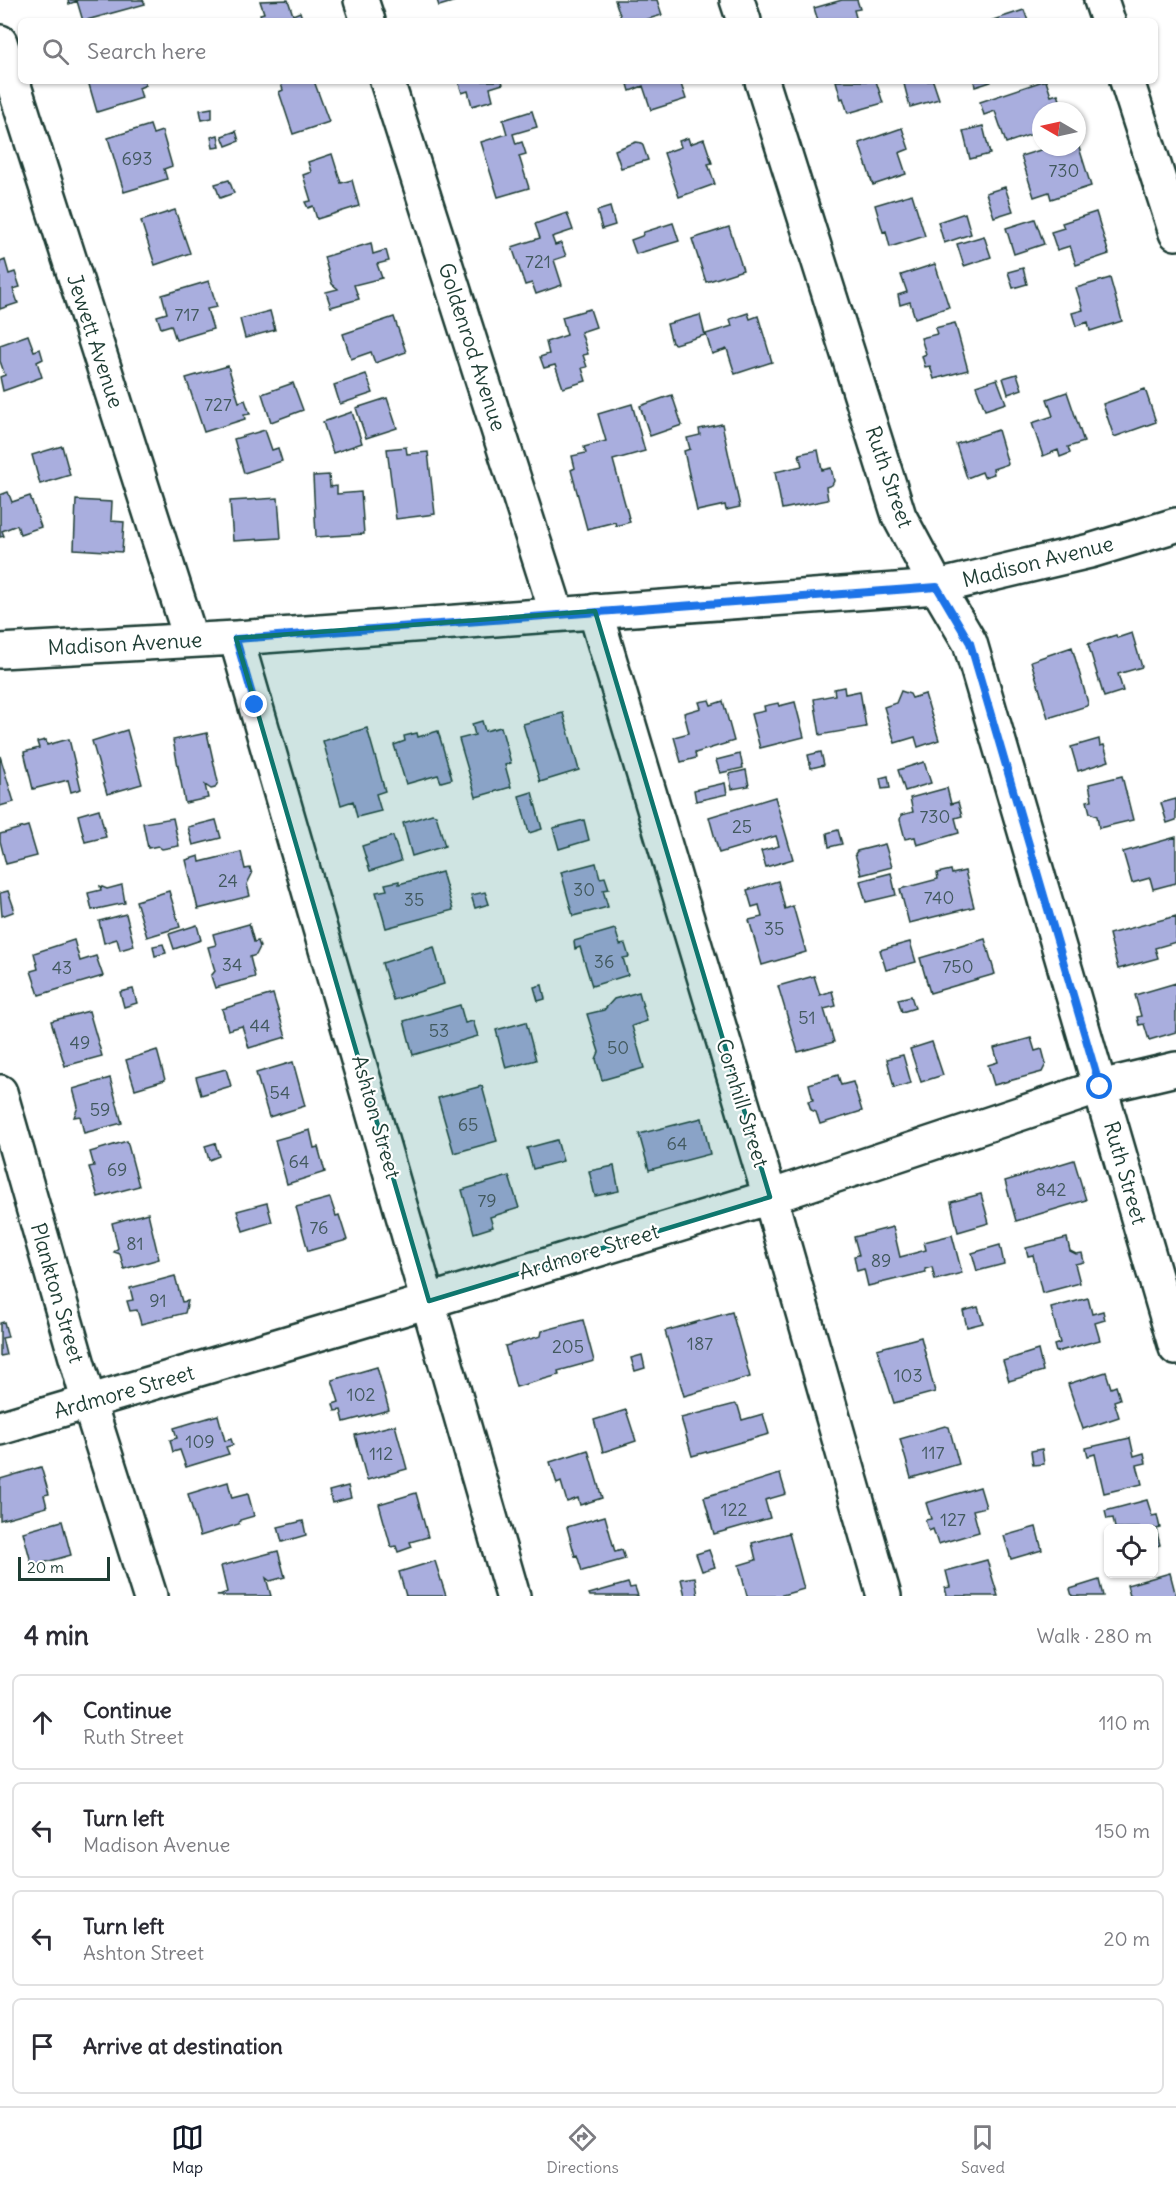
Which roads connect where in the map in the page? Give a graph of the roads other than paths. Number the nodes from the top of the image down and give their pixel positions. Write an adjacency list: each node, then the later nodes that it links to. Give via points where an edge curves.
1 (361, 0): 4 (street)
2 (737, 0): 5 (street)
3 (1101, 0): 6 (street)
4 (367, 18)
5 (743, 18)
6 (1107, 18)
7 (0, 42): 17 (street, Jewett Avenue)
8 (388, 84): 15 (street, Goldenrod Avenue)
9 (763, 84): 13 (street, Ruth Street, via 899,516)
10 (1128, 84): 11 (street)
11 (1176, 233)
12 (1176, 525): 13 (street, Madison Avenue, via 1090,551)
13 (937, 587): 14 (street, Madison Avenue); 20 (street, Ruth Street, via 970,643)
14 (595, 611): 15 (street, Madison Avenue); 22 (street, Cornhill Street)
15 (557, 614): 16 (street, Madison Avenue)
16 (236, 639): 17 (street, Madison Avenue); 23 (street, Ashton Street)
17 (190, 640): 18 (street, Madison Avenue)
18 (0, 651)
19 (1176, 1069): 20 (street, Ardmore Street)
20 (1100, 1087): 22 (street, Ardmore Street); 24 (street, Ruth Street)
21 (0, 1092): 25 (street, Plankton Street)
22 (770, 1197): 23 (street, Ardmore Street); 29 (street, Cornhill Street)
23 (429, 1301): 25 (street, Ardmore Street); 28 (street, Ashton Street)
24 (1176, 1348)
25 (89, 1403): 26 (street, Ardmore Street); 27 (street, Plankton Street)
26 (0, 1428)
27 (150, 1596)
28 (513, 1596)
29 (884, 1596)

